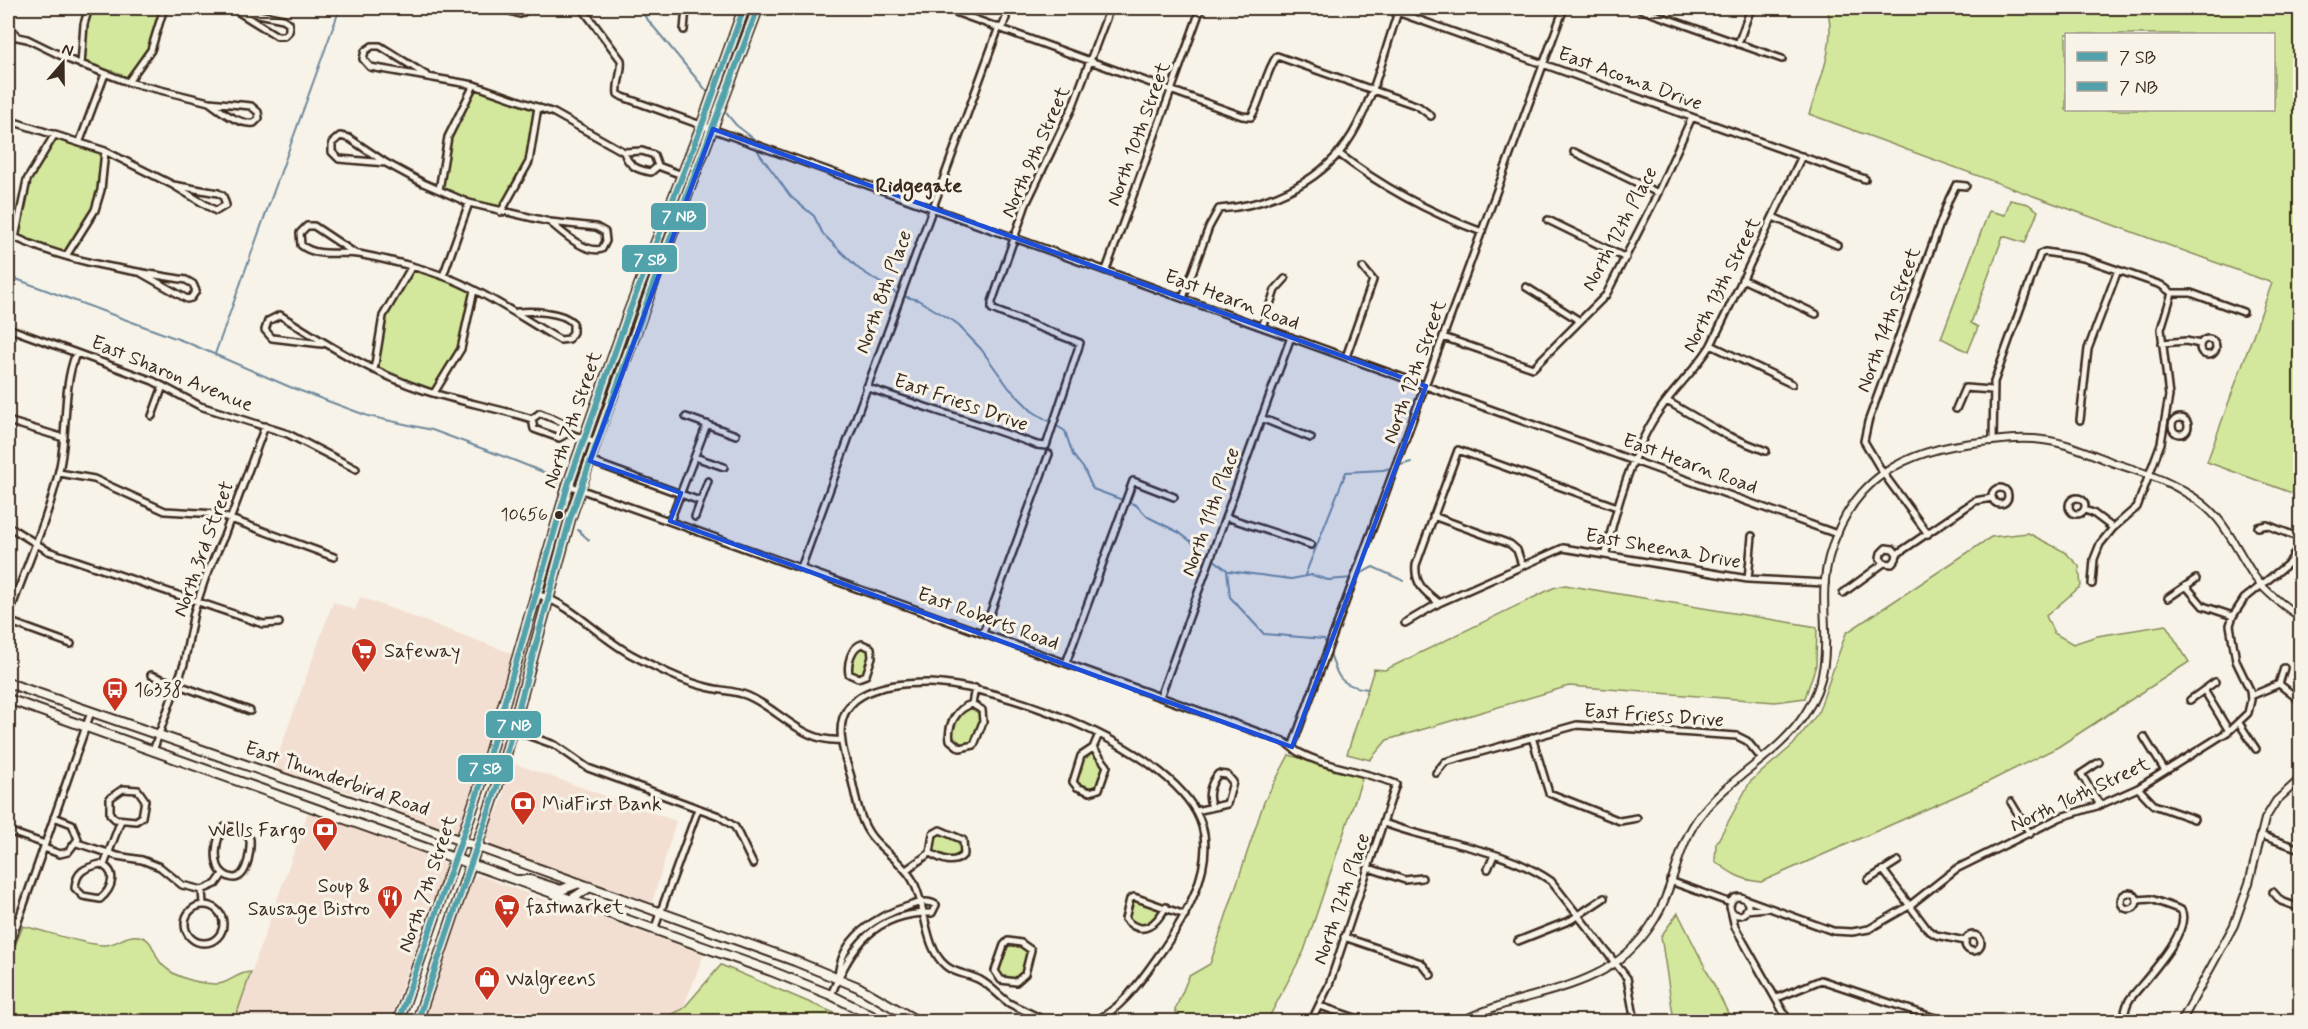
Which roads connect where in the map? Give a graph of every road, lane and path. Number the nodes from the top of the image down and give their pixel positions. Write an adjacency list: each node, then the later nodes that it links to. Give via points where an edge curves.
1 (89, 8): 28 (street)
2 (164, 8): 31 (street, via 151,50)
3 (500, 8): 4 (street, via 520,14)
4 (529, 8)
5 (582, 8): 40 (street, East Hearn Road, via 621,60 618,94)
6 (686, 8): 21 (street)
7 (744, 8): 40 (main road, North 7th Street)
8 (758, 8): 41 (main road, North 7th Street)
9 (944, 8): 20 (street)
10 (1110, 8): 26 (street, North 9th Street)
11 (1202, 8): 34 (street, North 10th Street)
12 (1386, 8): 17 (street, East Acoma Drive)
13 (1564, 8): 27 (street, North 12th Street)
14 (1637, 8): 24 (street)
15 (1751, 8): 24 (street)
16 (235, 9): 16 (street, via 277,36 289,31 289,23 284,20)
17 (1398, 12): 27 (street, East Acoma Drive); 33 (street)
18 (1006, 18): 20 (street, North 8th Place)
19 (8, 25): 23 (street)
20 (1000, 28): 26 (street); 58 (street, North 8th Place)
21 (684, 30)
22 (8, 35): 23 (street)
23 (18, 36): 28 (street)
24 (1738, 44): 25 (street)
25 (1782, 59)
26 (1091, 61): 34 (street); 66 (street, North 9th Street, via 1035,182)
27 (1543, 64): 38 (street, East Acoma Drive); 63 (street, North 12th Street)
28 (81, 65): 29 (street)
29 (105, 74): 31 (street); 43 (street)
30 (426, 75): 30 (street, via 383,48 372,46 365,51 363,59 370,67); 32 (street)
31 (128, 82): 35 (street)
32 (474, 85): 36 (street); 55 (street, via 448,136)
33 (1371, 89): 34 (street, via 1277,56 1251,117); 37 (street, via 1418,106); 47 (street, via 1356,126)
34 (1172, 91): 73 (street, North 10th Street)
35 (209, 102): 35 (street, via 247,123 259,118 251,106)
36 (538, 107): 45 (street); 59 (street, via 529,162)
37 (1431, 116)
38 (1692, 117): 48 (street, East Acoma Drive); 56 (street, North 12th Place)
39 (8, 120): 42 (street)
40 (702, 125): 41 (street, East Hearn Road); 51 (main road, North 7th Street)
41 (713, 129): 58 (street, East Hearn Road); 87 (main road, North 7th Street)
42 (55, 134): 43 (street); 65 (street, via 27,180)
43 (80, 141): 44 (street)
44 (105, 151): 53 (street); 69 (street, via 101,190 94,210)
45 (624, 152): 50 (street, via 648,153 657,158); 50 (street, via 627,162 636,168 651,172)
46 (1574, 152): 56 (street)
47 (1338, 153): 63 (street, via 1401,197); 82 (street, via 1286,192 1240,208 1219,209)
48 (1802, 156): 52 (street, East Acoma Drive); 60 (street, North 13th Street)
49 (386, 163): 49 (street, via 345,136 332,143 332,152 339,159); 55 (street)
50 (658, 166): 51 (street)
51 (682, 175): 84 (main road, North 7th Street)
52 (1865, 179)
53 (173, 185): 53 (street, via 216,211 226,204 218,193)
54 (1966, 186): 132 (street, North 14th Street, via 1956,185 1949,199 1868,422 1864,441)
55 (439, 190): 57 (street)
56 (1658, 193): 70 (street, North 12th Place)
57 (469, 203): 59 (street); 76 (street)
58 (933, 208): 66 (street, East Hearn Road); 103 (street, North 8th Place)
59 (501, 212): 62 (street)
60 (1773, 217): 67 (street); 78 (street, North 13th Street)
61 (1548, 220): 70 (street)
62 (550, 222): 62 (street, via 592,250 602,249 605,244 607,235 601,229)
63 (1482, 232): 92 (street, North 12th Street)
64 (8, 234): 65 (street)
65 (15, 238): 69 (street)
66 (1014, 238): 73 (street, East Hearn Road); 123 (street, North 9th Street, via 992,309 1080,343)
67 (1837, 245)
68 (356, 254): 68 (street, via 314,226 307,226 300,233 299,242 304,248); 71 (street)
69 (66, 256): 75 (street)
70 (1626, 258): 88 (street, North 12th Place, via 1606,296)
71 (412, 266): 76 (street); 99 (street, via 383,316)
72 (1363, 268): 98 (street, via 1373,280)
73 (1106, 270): 82 (street, East Hearn Road)
74 (2118, 270): 81 (street, via 2161,285); 104 (street, via 2075,255 2040,254); 112 (street, via 2088,350)
75 (141, 273): 75 (street, via 187,299 196,291 190,282)
76 (443, 276): 80 (street)
77 (1285, 279): 89 (street, via 1275,290)
78 (1742, 279): 86 (street); 96 (street, North 13th Street)
79 (1526, 287): 88 (street)
80 (474, 290): 83 (street); 105 (street, via 461,349)
81 (2172, 294): 85 (street, via 2191,293); 93 (street, via 2161,329)
82 (1183, 298): 89 (street, East Hearn Road)
83 (517, 312): 83 (street, via 560,340 568,339 573,332 573,323 565,318)
84 (629, 312): 87 (main road); 119 (main road, North 7th Street)
85 (2242, 312)
86 (1816, 314)
87 (642, 316): 122 (main road, North 7th Street)
88 (1580, 321): 92 (street, North 12th Place, via 1533,368)
89 (1262, 327): 91 (street, East Hearn Road)
90 (8, 328): 97 (street, East Sharon Avenue)
91 (1291, 337): 98 (street, East Hearn Road); 110 (street, North 11th Place)
92 (1443, 338): 102 (street, North 12th Street)
93 (2162, 343): 95 (street); 133 (street, via 2169,424)
94 (322, 344): 94 (street, via 280,315 268,321 265,330 272,338); 99 (street)
95 (2200, 344)
96 (1711, 345): 100 (street); 106 (street, North 13th Street)
97 (76, 353): 101 (street, East Sharon Avenue); 118 (street, via 68,380)
98 (1346, 357): 102 (street, East Hearn Road)
99 (374, 370): 105 (street)
100 (1792, 384)
101 (163, 386): 108 (street); 115 (street, East Sharon Avenue, via 200,406)
102 (1426, 386): 127 (street, East Hearn Road); 211 (street, North 12th Street)
103 (866, 387): 123 (street, East Friess Drive); 163 (street, North 8th Place)
104 (1992, 390): 107 (street, via 1965,388); 121 (street)
105 (434, 393): 111 (street)
106 (1667, 401): 124 (street, via 1726,435); 127 (street, North 13th Street)
107 (1956, 409)
108 (152, 416)
109 (686, 417): 114 (street)
110 (1261, 418): 120 (street); 145 (street, North 11th Place)
111 (532, 419): 116 (street, via 540,413 560,420); 116 (street, via 534,429 559,438)
112 (2080, 420)
113 (8, 421): 118 (street)
114 (707, 424): 117 (street); 126 (street)
115 (265, 426): 130 (street, East Sharon Avenue, via 310,443); 146 (street, North 3rd Street)
116 (568, 433): 119 (street)
117 (736, 435)
118 (64, 438): 131 (street)
119 (584, 438): 122 (street); 135 (main road, North 7th Street)
120 (1311, 438)
121 (1993, 441): 132 (street, via 1927,451); 133 (street, via 2043,440)
122 (596, 443): 128 (main road, North 7th Street)
123 (1046, 446)
124 (1766, 452)
125 (1049, 454): 181 (street)
126 (695, 457): 129 (street); 137 (street)
127 (1635, 460): 141 (street, North 13th Street); 151 (street, East Hearn Road)
128 (590, 461): 136 (main road, North 7th Street); 137 (street)
129 (724, 467)
130 (356, 469)
131 (59, 473): 146 (street, via 94,479 165,511 206,512); 155 (street)
132 (1883, 473): 151 (street, via 1855,500); 152 (street)
133 (2150, 475): 150 (street, via 2137,507); 169 (street, via 2187,492 2206,507 2226,527)
134 (708, 481): 140 (street)
135 (567, 485): 136 (street, East Roberts Road); 171 (main road, North 7th Street)
136 (580, 489): 147 (street, East Roberts Road); 172 (main road, North 7th Street)
137 (681, 493): 140 (street); 147 (street)
138 (1174, 496): 183 (street, via 1133,481)
139 (1992, 498): 152 (street, via 1975,501)
140 (700, 501): 144 (street)
141 (1617, 507): 143 (street, via 1458,450); 158 (street, North 13th Street)
142 (2085, 510): 150 (street)
143 (1433, 516): 162 (street, via 1502,540 1517,550); 175 (street, via 1415,573 1422,590)
144 (695, 517)
145 (1226, 517): 157 (street); 194 (street, North 11th Place)
146 (231, 520): 160 (street); 174 (street, North 3rd Street)
147 (670, 521): 163 (street, East Roberts Road)
148 (8, 526): 155 (street)
149 (2258, 527): 154 (street, via 2267,525)
150 (2112, 528): 167 (street, via 2094,559)
151 (1837, 534): 166 (street, via 1828,558)
152 (1928, 534): 159 (street)
153 (1752, 536): 164 (street)
154 (2301, 538)
155 (34, 544): 174 (street); 178 (street)
156 (2301, 544): 169 (street, via 2289,563)
157 (1311, 545)
158 (1606, 554): 162 (street, East Sheena Drive, via 1563,548); 164 (street, East Sheena Drive)
159 (1897, 554): 161 (street, via 1894,562); 161 (street, via 1891,548 1882,550 1880,558)
160 (334, 557)
161 (1884, 563): 170 (street)
162 (1522, 565): 175 (street, East Sheena Drive)
163 (801, 568): 181 (street, East Roberts Road)
164 (1748, 579): 166 (street, East Sheena Drive)
165 (2196, 579): 168 (street)
166 (1825, 583): 215 (street, via 1827,648 1820,685 1791,734)
167 (2092, 584)
168 (2186, 586): 173 (street); 176 (street, via 2199,603)
169 (2263, 586): 176 (street, via 2244,599); 177 (street)
170 (1843, 593)
171 (536, 594): 172 (street); 235 (main road, North 7th Street)
172 (550, 598): 204 (main road, North 7th Street); 210 (street, via 634,656 686,681 748,696 814,738)
173 (2168, 598)
174 (198, 601): 180 (street, via 263,624); 189 (street, North 3rd Street)
175 (1439, 603): 179 (street, East Sheena Drive)
176 (2233, 616): 195 (street, via 2230,625 2236,661)
177 (2301, 616)
178 (8, 620): 182 (street)
179 (1405, 622)
180 (279, 623)
181 (983, 633): 183 (street, East Roberts Road)
182 (71, 644)
183 (1066, 663): 194 (street, East Roberts Road)
184 (2284, 668): 190 (street)
185 (151, 675): 189 (street)
186 (863, 677): 186 (street, via 873,653 862,644 855,649 848,670 852,677); 193 (street)
187 (2215, 682): 192 (street)
188 (8, 683): 201 (main road, East Thunderbird Road)
189 (177, 684): 200 (street); 207 (street, North 3rd Street)
190 (2279, 684): 195 (street); 197 (street)
191 (975, 688): 193 (street, via 920,683); 199 (street); 206 (street, via 1002,694)
192 (2204, 690): 198 (street); 205 (street)
193 (868, 692): 210 (street, via 856,697 846,710)
194 (1160, 696): 211 (street, East Roberts Road)
195 (2251, 696): 202 (street, North 16th Street, via 2248,712)
196 (8, 699): 203 (main road, East Thunderbird Road)
197 (2298, 699)
198 (2190, 700)
199 (972, 704): 199 (street, via 958,712 949,734 960,748 974,745 983,722 982,711)
200 (250, 711)
201 (91, 712): 203 (street); 207 (main road, East Thunderbird Road)
202 (2239, 723): 205 (street, North 16th Street); 213 (street)
203 (86, 727): 214 (main road, East Thunderbird Road); 227 (street)
204 (513, 730): 225 (street, via 555,745 588,768); 238 (main road, North 7th Street)
205 (2229, 731): 217 (street, North 16th Street)
206 (1099, 734): 212 (street); 226 (street, via 1169,780)
207 (159, 735): 214 (street, North 3rd Street); 235 (main road, East Thunderbird Road)
208 (1532, 737): 215 (street, East Friess Drive, via 1577,724 1737,736 1747,741); 218 (street, East Friess Drive, via 1445,762); 228 (street, via 1549,793 1620,821)
209 (2144, 737): 217 (street)
210 (841, 740): 250 (street, via 863,820 872,836)
211 (1292, 747): 220 (street, East Roberts Road, via 1336,766)
212 (1094, 748): 212 (street, via 1081,756 1073,782 1090,792 1099,789 1107,766)
213 (2256, 749)
214 (153, 751): 243 (main road, East Thunderbird Road)
215 (1762, 759): 256 (street, via 1701,813)
216 (2099, 762): 223 (street, via 2081,774)
217 (2165, 771): 221 (street, North 16th Street)
218 (1436, 773)
219 (2301, 779): 234 (street, via 2276,801)
220 (1396, 784): 231 (street, North 12th Place)
221 (2138, 788): 223 (street, North 16th Street); 229 (street, via 2154,805)
222 (2011, 802): 233 (street)
223 (2100, 805): 233 (street, North 16th Street, via 2061,817)
224 (1212, 806): 224 (street, via 1227,804 1233,782 1227,775 1218,774 1213,782 1209,794); 226 (street)
225 (698, 809): 245 (street, via 719,816 735,828); 273 (street)
226 (1196, 811): 276 (street, via 1202,825 1205,856)
227 (54, 817): 236 (street, via 72,824 77,831); 237 (street)
228 (1637, 818)
229 (2194, 819)
230 (121, 820): 230 (street, via 136,821 142,817 146,800 138,790 123,789 110,798 110,814); 241 (street)
231 (1384, 823): 242 (street); 248 (street, North 12th Place)
232 (8, 831): 237 (street)
233 (2030, 834): 268 (street, North 16th Street, via 1956,869)
234 (2260, 835): 239 (street); 307 (street, via 2234,925)
235 (461, 840): 238 (main road, East Thunderbird Road); 243 (main road, North 7th Street)
236 (77, 843): 237 (street, via 60,854); 241 (street)
237 (44, 846): 279 (street)
238 (477, 846): 247 (main road, North 7th Street); 257 (main road, East Thunderbird Road)
239 (2301, 849)
240 (930, 853): 240 (street, via 957,861 964,854 964,844 959,836 940,830 933,834); 250 (street)
241 (109, 854): 246 (street); 259 (street, via 152,864 182,885)
242 (1494, 855): 249 (street); 277 (street, via 1551,881)
243 (454, 859): 247 (main road, East Thunderbird Road); 296 (main road, North 7th Street)
244 (1898, 861): 251 (street)
245 (753, 864)
246 (104, 865): 246 (street, via 80,871 75,888 82,895 100,899 107,893 112,875)
247 (470, 865): 255 (main road, East Thunderbird Road); 297 (main road, North 7th Street)
248 (1369, 868): 253 (street, via 1405,880); 282 (street, North 12th Place)
249 (1488, 869)
250 (906, 870): 265 (street)
251 (1883, 870): 254 (street); 268 (street)
252 (223, 874): 252 (street, via 233,878 241,874 249,859 250,839 234,826 225,827 218,836 218,867); 259 (street, via 216,884)
253 (1422, 878)
254 (1868, 880)
255 (513, 881): 257 (main road, via 530,880 561,890); 263 (main road, East Thunderbird Road)
256 (1670, 881): 267 (street); 286 (street, via 1659,910)
257 (579, 883): 258 (main road, East Thunderbird Road)
258 (590, 887): 263 (main road); 273 (main road, East Thunderbird Road)
259 (202, 890): 266 (street)
260 (2273, 892): 271 (street, via 2281,901)
261 (1604, 898): 277 (street)
262 (1744, 899): 267 (street, via 1737,897); 270 (street, North 16th Street); 274 (street)
263 (570, 900): 281 (main road, East Thunderbird Road)
264 (2137, 900): 306 (street, via 2151,898 2181,910 2183,919 2169,950 2126,1006)
265 (921, 902): 275 (street); 275 (street, via 936,905 934,912); 288 (street, via 870,924 846,951 838,966)
266 (203, 903): 266 (street, via 190,909 186,927 190,937 209,944 218,938 222,919 216,910)
267 (1731, 903): 272 (street)
268 (1909, 906): 270 (street, North 16th Street, via 1869,929 1852,932 1833,931); 284 (street, via 1928,930)
269 (1167, 907): 269 (street, via 1134,897 1125,919 1149,928); 276 (street)
270 (1767, 908): 274 (street, North 16th Street)
271 (2301, 908)
272 (1731, 910): 274 (street, via 1738,915); 280 (street)
273 (660, 912): 281 (street); 288 (main road, East Thunderbird Road)
274 (1745, 912): 280 (street)
275 (925, 913): 288 (street, via 902,915 873,930 857,946); 290 (street, via 933,949 946,966)
276 (1185, 915): 294 (street, via 1113,1012)
277 (1579, 916): 283 (street); 286 (street)
278 (8, 917): 279 (street)
279 (18, 921): 285 (street)
280 (1737, 929): 292 (street)
281 (654, 930): 291 (main road, East Thunderbird Road)
282 (1344, 938): 287 (street, via 1421,963); 293 (street, North 12th Place)
283 (1518, 941)
284 (1965, 941)
285 (8, 950)
286 (1615, 962): 295 (street, via 1630,985); 303 (street, via 1566,988 1501,1004)
287 (1431, 975)
288 (838, 978): 291 (street); 299 (main road, East Thunderbird Road)
289 (1001, 980): 289 (street, via 1022,980 1031,955 1027,946 1013,941 1004,945 995,971); 290 (street)
290 (993, 990): 300 (street)
291 (831, 995): 298 (main road, East Thunderbird Road)
292 (1777, 998): 304 (street); 305 (street, via 1821,980)
293 (1320, 1006): 301 (street, North 12th Place); 302 (street)
294 (1095, 1021)
295 (1634, 1021)
296 (398, 1022)
297 (417, 1022)
298 (884, 1022)
299 (919, 1022)
300 (1047, 1022)
301 (1311, 1022)
302 (1367, 1022)
303 (1460, 1022)
304 (1789, 1022)
305 (1947, 1022)
306 (2123, 1022)
307 (2181, 1022)

